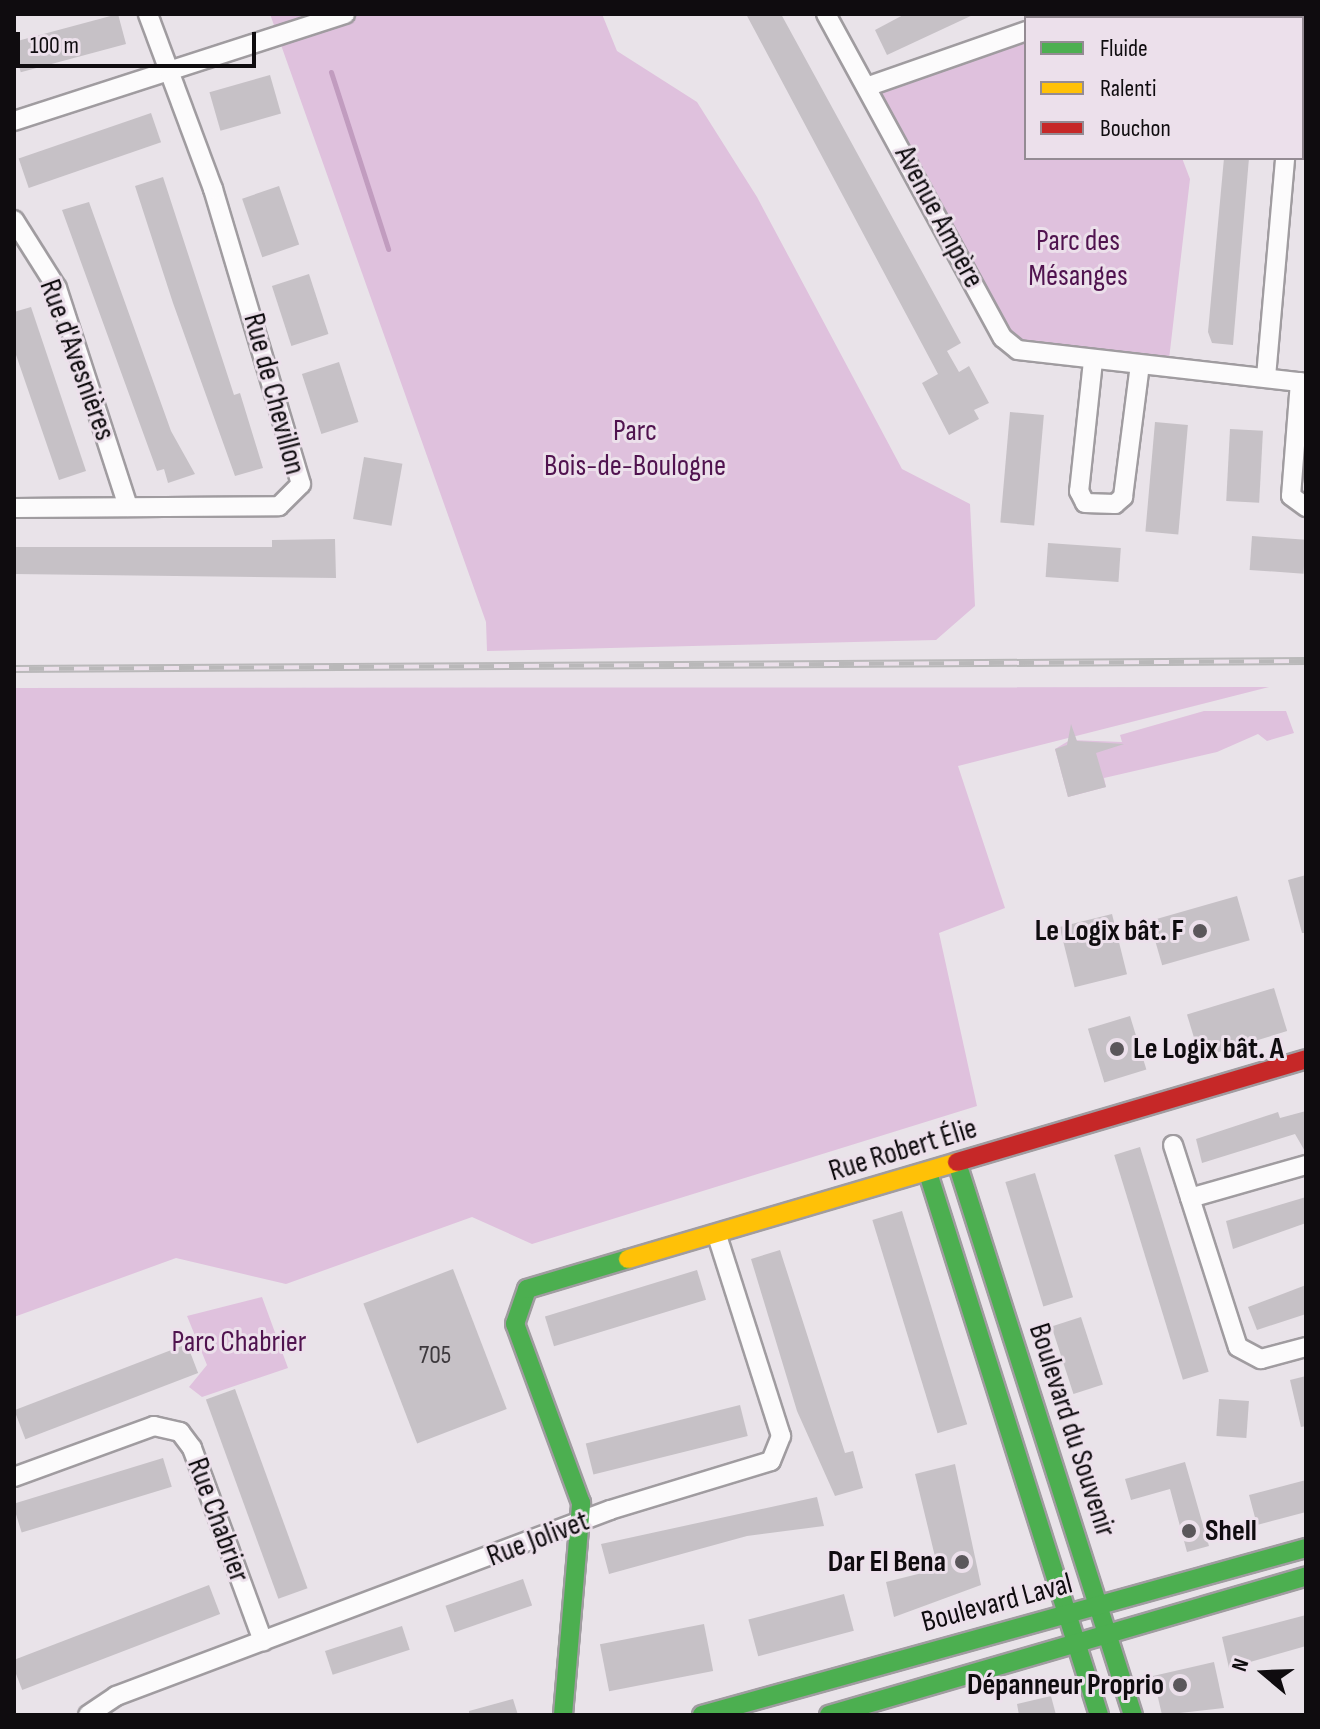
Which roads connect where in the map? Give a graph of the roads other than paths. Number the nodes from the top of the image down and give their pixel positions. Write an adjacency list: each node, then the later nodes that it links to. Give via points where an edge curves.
1 (148, 14): 5 (street)
2 (345, 14): 5 (street)
3 (826, 14): 6 (street, Avenue Ampère)
4 (1024, 32): 6 (street)
5 (167, 69): 7 (street); 14 (street, Rue de Chevillon, via 213,189 301,484 279,506)
6 (869, 86): 10 (street, Avenue Ampère, via 1003,338 1018,350)
7 (14, 121)
8 (1285, 160): 12 (street)
9 (14, 220): 14 (street, Rue d'Avesnières, via 57,288)
10 (1093, 361): 11 (street, Avenue Ampère); 11 (street, via 1079,491 1085,503 1115,504 1123,497)
11 (1140, 365): 12 (street, Avenue Ampère)
12 (1266, 377): 13 (street, Avenue Ampère)
13 (1303, 382): 15 (street, Avenue Ampère, via 1291,496)
14 (128, 507): 16 (street, Rue de Chevillon)
15 (1306, 507)
16 (14, 508)
17 (1306, 1059): 19 (street, Rue Robert Élie)
18 (1173, 1145): 22 (street)
19 (957, 1163): 21 (street, Rue Robert Élie); 29 (street, Boulevard du Souvenir)
20 (1306, 1165): 22 (street)
21 (928, 1173): 23 (street, Rue Robert Élie); 30 (street, Boulevard du Souvenir)
22 (1190, 1198): 24 (street, via 1240,1351 1261,1359)
23 (717, 1235): 26 (street, Rue Jolivet, via 779,1426 779,1450 767,1464); 26 (street, Rue Robert Élie, via 547,1281 520,1298 515,1324 579,1494)
24 (1306, 1347)
25 (14, 1477): 32 (street, Rue Chabrier, via 154,1426 180,1432 192,1448)
26 (582, 1522): 32 (street, Rue Jolivet); 36 (street)
27 (1306, 1548): 29 (street, Boulevard Laval)
28 (1306, 1576): 31 (street, Boulevard Laval)
29 (1099, 1605): 30 (street, Boulevard Laval); 31 (street, Boulevard du Souvenir)
30 (1069, 1612): 33 (street, Boulevard du Souvenir); 34 (street, Boulevard Laval)
31 (1109, 1633): 33 (street, Boulevard Laval); 40 (street, Boulevard du Souvenir)
32 (263, 1641): 35 (street, Rue Jolivet, via 116,1696)
33 (1078, 1644): 38 (street, Boulevard Laval); 39 (street, Boulevard du Souvenir)
34 (730, 1711): 37 (street, Boulevard Laval)
35 (88, 1715)
36 (563, 1715)
37 (702, 1715)
38 (829, 1715)
39 (1099, 1715)
40 (1133, 1715)

